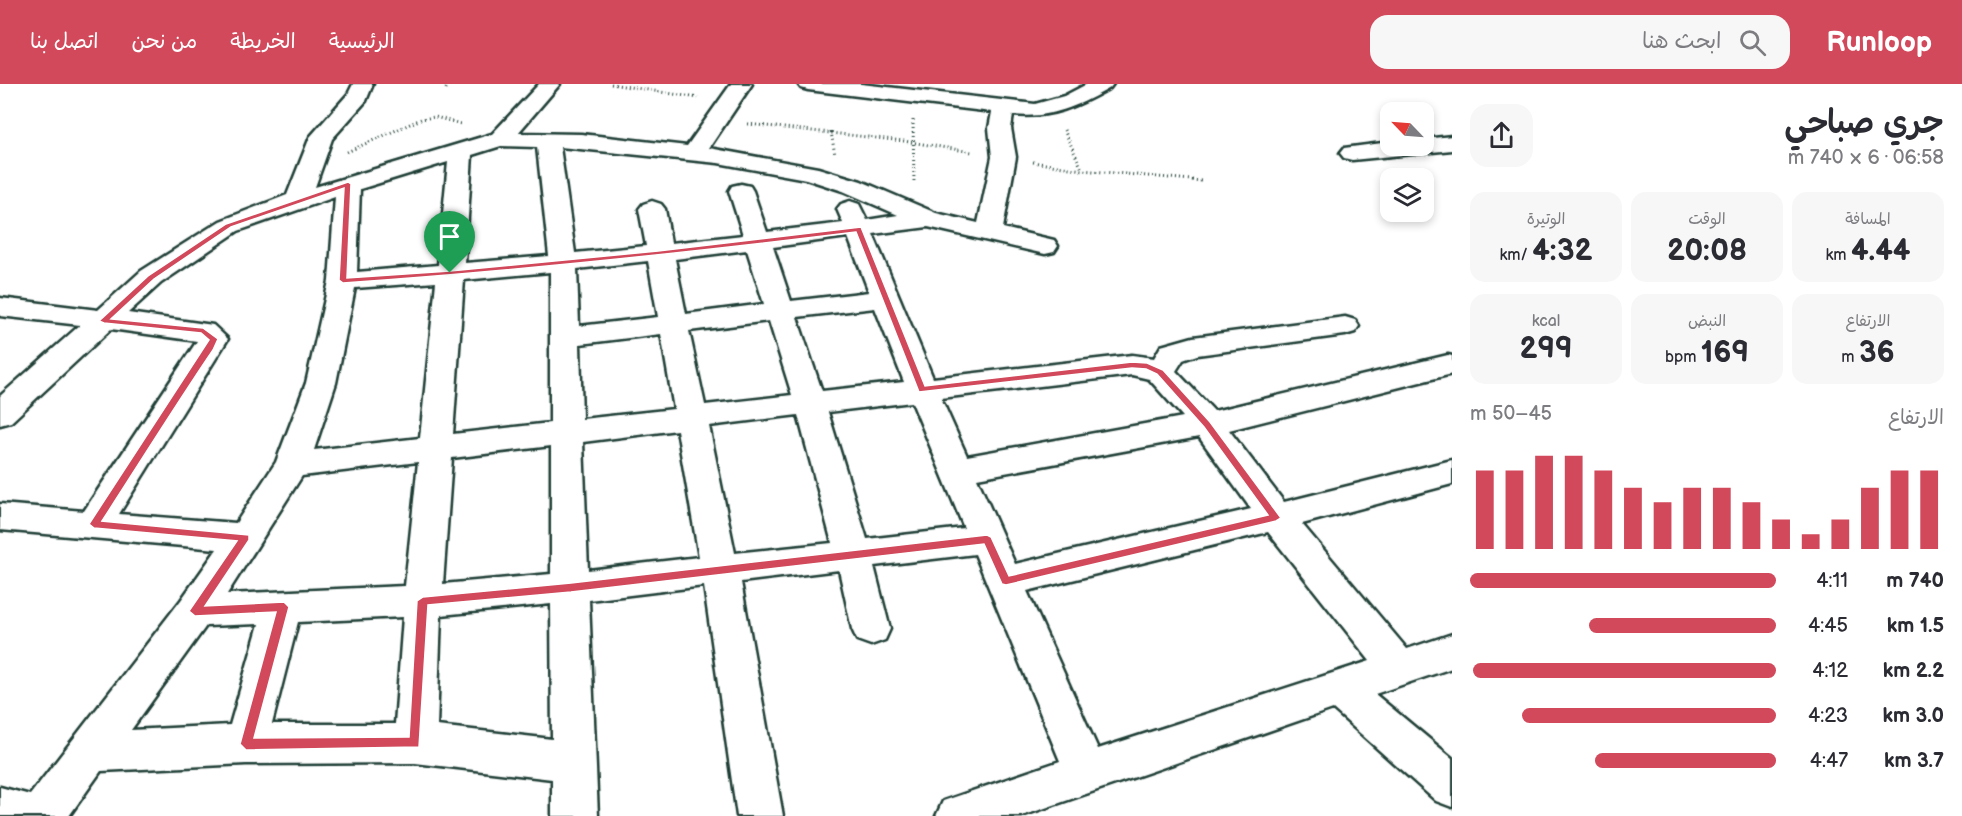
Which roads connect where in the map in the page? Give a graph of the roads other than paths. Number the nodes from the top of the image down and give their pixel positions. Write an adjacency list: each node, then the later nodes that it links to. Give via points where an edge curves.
1 (363, 84): 16 (street, via 358,96 321,137)
2 (550, 84): 7 (street)
3 (742, 84): 11 (street)
4 (808, 84): 6 (street)
5 (1103, 84): 6 (street, via 1056,107 1036,111)
6 (1004, 107): 20 (street, via 1000,128 1004,157)
7 (500, 140): 8 (street); 10 (street)
8 (548, 140): 11 (street); 24 (street)
9 (1452, 143): 12 (street)
10 (461, 150): 14 (street); 25 (street)
11 (694, 153): 13 (street)
12 (1352, 153)
13 (840, 182): 18 (street); 19 (street)
14 (348, 184): 16 (street); 26 (street)
15 (741, 191): 21 (street)
16 (298, 200): 30 (street, via 229,226 151,277)
17 (652, 209): 23 (street)
18 (918, 215): 19 (street); 20 (street)
19 (858, 229): 21 (street); 27 (street)
20 (989, 232): 22 (street)
21 (758, 242): 23 (street); 29 (street)
22 (1046, 246)
23 (658, 254): 24 (street); 31 (street)
24 (563, 263): 25 (street); 33 (street)
25 (450, 273): 26 (street); 42 (street)
26 (343, 280): 43 (street, via 321,383)
27 (886, 298): 29 (street); 36 (street)
28 (0, 307): 30 (street)
29 (780, 309): 31 (street); 37 (street)
30 (104, 321): 38 (street); 48 (street, via 203,331 213,339)
31 (672, 322): 33 (street); 39 (street)
32 (1345, 326): 35 (street, via 1193,346 1172,352)
33 (566, 337): 41 (street)
34 (1448, 365): 40 (street)
35 (1160, 372): 36 (street, via 1132,365); 40 (street)
36 (922, 389): 37 (street); 44 (street)
37 (810, 403): 39 (street); 51 (street)
38 (0, 414)
39 (691, 417): 41 (street); 52 (street)
40 (1207, 424): 44 (street); 47 (street)
41 (568, 432): 42 (street); 54 (street)
42 (435, 448): 43 (street); 55 (street)
43 (292, 465): 49 (street)
44 (957, 470): 50 (street)
45 (1452, 472): 47 (street)
46 (0, 517): 48 (street)
47 (1276, 518): 53 (street); 60 (street)
48 (94, 524): 49 (street)
49 (245, 537): 57 (street)
50 (987, 540): 51 (street); 53 (street)
51 (854, 554): 52 (street); 58 (street)
52 (720, 570): 54 (street); 72 (street)
53 (1006, 581): 66 (street)
54 (571, 587): 55 (street); 65 (street)
55 (423, 601): 56 (street); 62 (street)
56 (284, 607): 57 (street); 63 (street)
57 (195, 611): 64 (street)
58 (871, 629)
59 (1452, 651): 60 (street)
60 (1400, 669): 61 (street)
61 (1338, 688): 66 (street); 67 (street)
62 (415, 743): 63 (street); 65 (street)
63 (246, 744): 64 (street)
64 (90, 752): 70 (street)
65 (574, 760): 71 (street)
66 (1087, 774): 73 (street)
67 (1452, 786)
68 (0, 809): 69 (street)
69 (27, 816)
70 (42, 816)
71 (575, 816)
72 (760, 816)
73 (959, 816)

